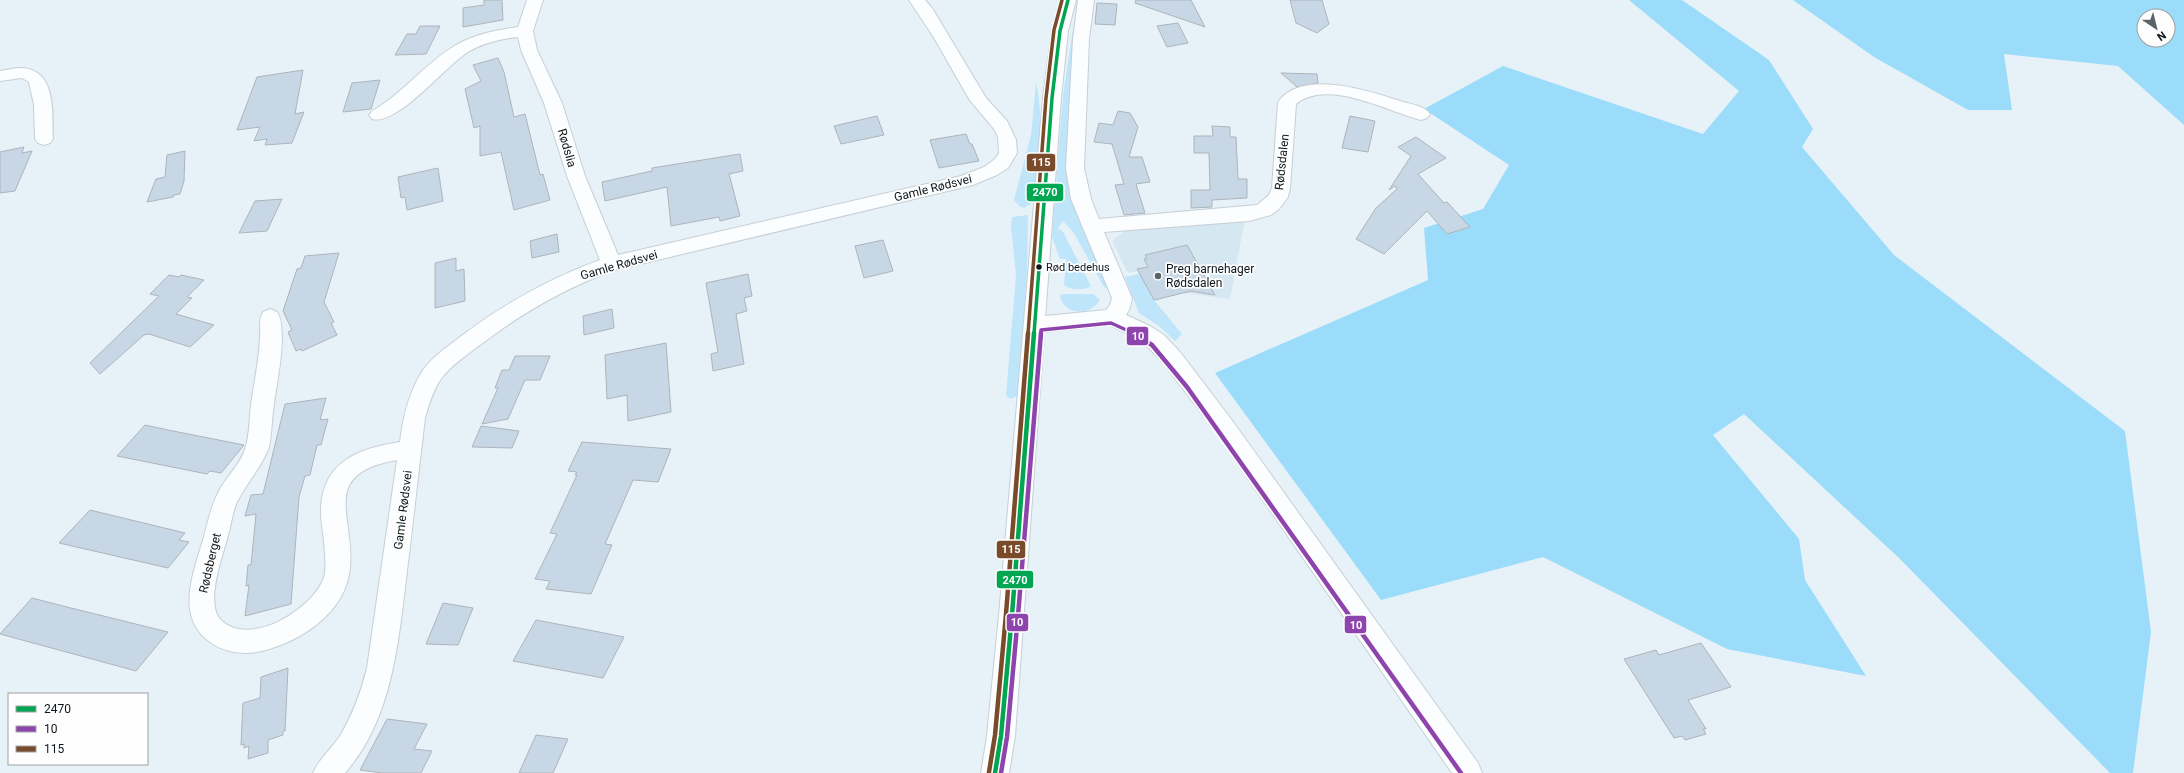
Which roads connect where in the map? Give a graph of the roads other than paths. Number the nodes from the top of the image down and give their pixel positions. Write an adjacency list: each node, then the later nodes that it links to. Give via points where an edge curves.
1 (535, 0): 5 (street)
2 (917, 0): 11 (street, Gamle Rødsvei, via 949,47 978,100 1002,126 1009,144 1008,152 1000,166 951,185)
3 (1068, 0): 14 (street, via 1060,32 1054,78)
4 (1086, 0): 10 (street, via 1081,39 1075,168 1081,199)
5 (525, 31): 8 (street, via 494,36 460,50 444,61 397,104); 11 (street, Rødslia, via 529,50 556,108 576,176)
6 (0, 76): 9 (street, via 27,73 33,75 41,94)
7 (1421, 114): 10 (street, Rødsdalen, via 1348,91 1315,90 1294,95 1287,102 1281,188 1278,197 1264,210 1218,217)
8 (378, 115)
9 (44, 139)
10 (1093, 226): 13 (street, via 1122,298 1120,308)
11 (611, 264): 15 (street, Gamle Rødsvei, via 581,274 542,292 508,313 454,354 435,372 419,400)
12 (270, 317): 15 (street, Rødsberget, via 271,338 257,448 252,461 225,503 204,580 202,604 206,623 216,633 231,641 267,639 289,630 323,603 334,586 338,566 333,512 338,484 346,472 359,463 376,455)
13 (1112, 317): 14 (street); 18 (street, via 1144,332 1156,341 1192,383)
14 (1035, 325): 17 (street, via 1012,616)
15 (410, 449): 16 (street, Gamle Rødsvei, via 384,651 376,686 351,742)
16 (327, 773)
17 (995, 773)
18 (1468, 773)

